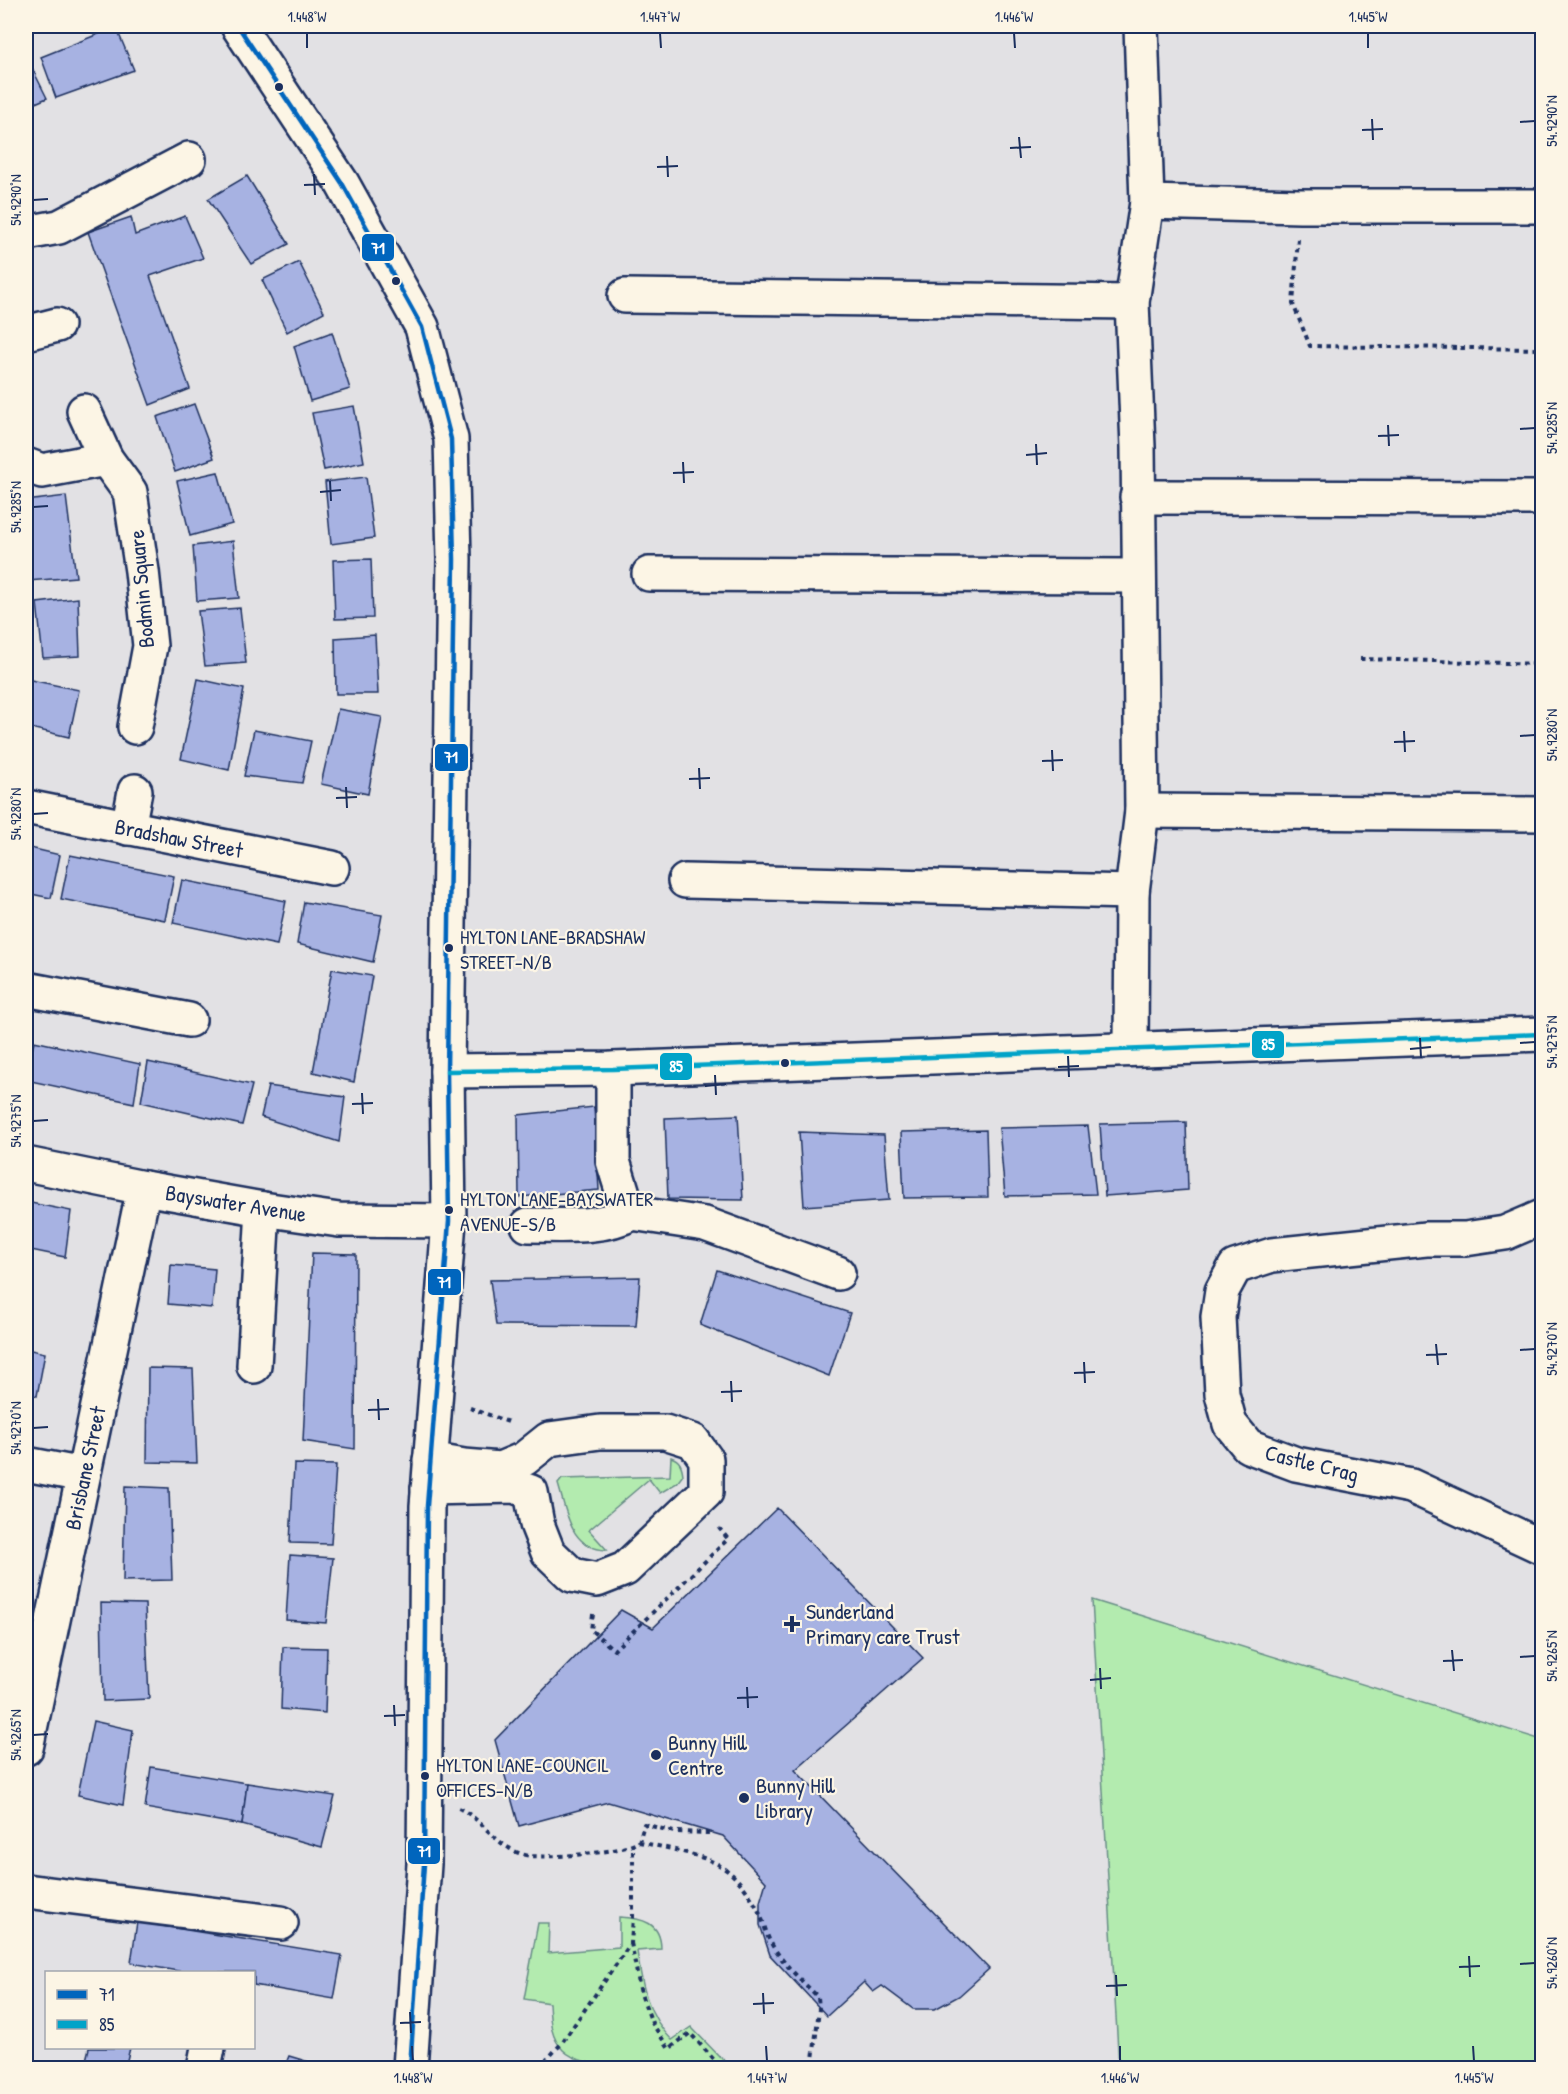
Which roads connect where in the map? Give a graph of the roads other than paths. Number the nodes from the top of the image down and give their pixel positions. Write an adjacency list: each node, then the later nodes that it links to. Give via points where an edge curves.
1 (238, 26): 32 (street, via 342,183 423,327 451,439 454,560)
2 (1141, 26): 4 (street)
3 (189, 159): 6 (street, via 59,227)
4 (1147, 202): 5 (street); 8 (street)
5 (1542, 206)
6 (26, 233)
7 (625, 296): 8 (street)
8 (1132, 302): 14 (street)
9 (57, 325): 10 (street)
10 (26, 333)
11 (84, 411): 12 (street, Bodmin Square)
12 (106, 459): 13 (street, via 42,471); 18 (street, Bodmin Square, via 130,492 142,571 150,646)
13 (26, 465)
14 (1137, 497): 15 (street); 17 (street)
15 (1542, 498)
16 (649, 574): 17 (street)
17 (1138, 576): 21 (street)
18 (135, 727)
19 (135, 791): 23 (street)
20 (26, 807): 23 (street, Bradshaw Street)
21 (1142, 811): 22 (street); 26 (street)
22 (1542, 814)
23 (128, 828): 24 (street, Bradshaw Street)
24 (332, 868)
25 (685, 881): 26 (street)
26 (1132, 892): 30 (street)
27 (26, 989): 28 (street)
28 (189, 1020)
29 (1542, 1034): 30 (street)
30 (1131, 1048): 31 (street)
31 (614, 1069): 32 (street); 36 (street, via 613,1161)
32 (447, 1071): 38 (street)
33 (26, 1164): 34 (street, Bayswater Avenue)
34 (144, 1188): 35 (street, Bayswater Avenue); 44 (street, Brisbane Street)
35 (263, 1209): 38 (street, Bayswater Avenue, via 339,1220); 41 (street)
36 (632, 1213): 39 (street, via 618,1220 584,1225); 40 (street, via 705,1224)
37 (1542, 1217): 45 (street, Castle Crag, via 1505,1233 1465,1239 1426,1239 1272,1255 1235,1267 1222,1291 1218,1317 1221,1394 1230,1424 1248,1446 1296,1464 1411,1486)
38 (449, 1221): 43 (street)
39 (528, 1225)
40 (838, 1273)
41 (254, 1366)
42 (26, 1464): 44 (street)
43 (429, 1474): 43 (street, via 464,1466 500,1469 524,1459 549,1439 600,1432 665,1432 693,1441 706,1459 706,1492 625,1569 597,1580 572,1575 548,1552 531,1492 514,1485); 51 (street, via 423,1893)
44 (83, 1475): 46 (street, Brisbane Street)
45 (1542, 1547)
46 (26, 1748)
47 (26, 1891): 48 (street)
48 (281, 1923)
49 (208, 2049): 50 (street)
50 (204, 2068)
51 (410, 2068)

